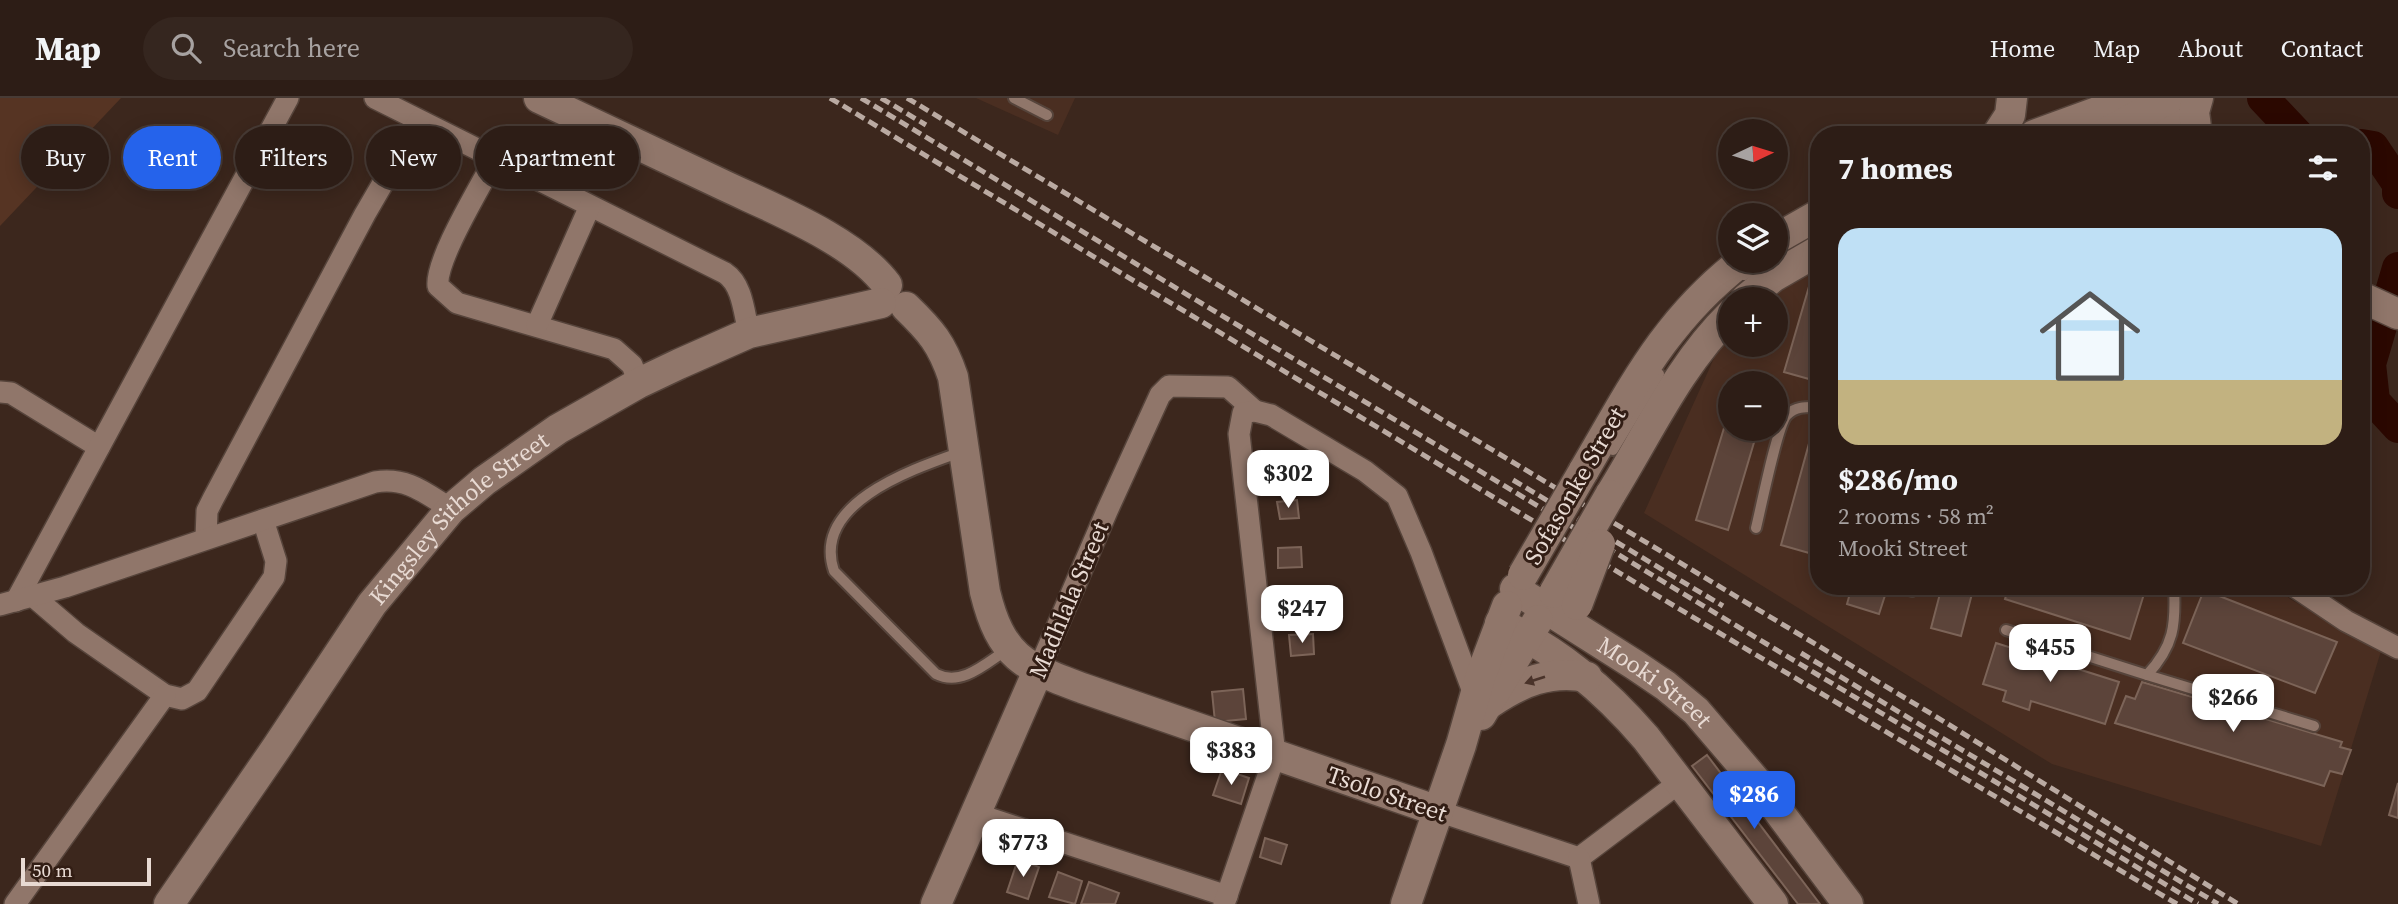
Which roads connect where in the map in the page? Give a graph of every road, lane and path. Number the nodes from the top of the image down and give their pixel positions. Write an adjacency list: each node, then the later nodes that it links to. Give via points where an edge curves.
1 (288, 98): 44 (street)
2 (375, 98): 9 (street)
3 (539, 98): 30 (street, via 797,220 876,270)
4 (1014, 98): 8 (lane)
5 (2012, 98): 10 (street)
6 (2198, 98): 14 (street)
7 (2122, 111): 11 (street); 12 (lane); 13 (street)
8 (1047, 115)
9 (419, 121): 15 (street); 51 (street, via 207,512)
10 (2003, 126)
11 (2067, 126)
12 (2084, 126)
13 (2162, 126)
14 (2196, 126)
15 (475, 150)
16 (480, 189): 36 (street, via 446,254 438,286 457,303)
17 (555, 189): 18 (street)
18 (590, 206): 36 (street); 37 (street, via 731,277)
19 (1810, 220): 20 (street)
20 (1788, 232)
21 (1810, 244): 27 (lane)
22 (1810, 256): 28 (street, Sofasonke Street)
23 (1728, 273): 47 (street, Sofasonke Street, via 1692,305 1645,365)
24 (1754, 273): 26 (lane)
25 (2370, 282): 29 (street)
26 (1742, 287)
27 (1747, 287)
28 (1755, 287)
29 (2398, 296)
30 (891, 298): 37 (street, Kingsley Sithole Street); 45 (street, via 933,332 946,356)
31 (2370, 301): 34 (street)
32 (1718, 309): 38 (lane, via 1680,338)
33 (1718, 311): 47 (lane, via 1686,348)
34 (2398, 314)
35 (1718, 319): 46 (street, Sofasonke Street)
36 (537, 325): 40 (street, via 614,349 632,365)
37 (749, 333): 40 (street, Kingsley Sithole Street)
38 (1674, 349)
39 (1667, 360): 46 (lane)
40 (639, 383): 48 (street, Kingsley Sithole Street, via 558,429)
41 (0, 392): 44 (street, via 11,393)
42 (1810, 407): 50 (lane, via 1787,415)
43 (1255, 411): 59 (street, Madhlala Street, via 1228,387 1169,386 1152,408); 63 (street, Madhlala Street, via 1271,415 1397,495); 66 (street, via 1243,414 1239,434)
44 (99, 447): 54 (street)
45 (964, 451): 57 (street, via 985,592 992,618); 57 (lane, via 878,487 842,519 832,536 830,558 834,571 944,679 961,678)
46 (1622, 456): 47 (street, Sofasonke Street)
47 (1603, 491): 55 (street, Sofasonke Street, bridge)
48 (451, 509): 49 (street, via 411,484 387,480); 75 (street, Kingsley Sithole Street, via 372,604)
49 (263, 520): 51 (street); 62 (street, via 276,561 271,584 197,691 182,699)
50 (1756, 527)
51 (206, 538): 54 (street)
52 (2174, 595): 61 (lane, via 2171,639 2162,659)
53 (2307, 595): 58 (street)
54 (17, 601): 62 (street, via 76,633)
55 (1539, 609): 60 (street, Mooki Street); 63 (street, Sofasonke Street); 67 (lane, Mooki Street, via 1641,676 1693,722); 82 (street, Mooki Street, via 1666,686 1696,711 1755,780)
56 (2006, 630): 61 (lane)
57 (1009, 648): 59 (street, Tsolo Street)
58 (2398, 648)
59 (1038, 671): 66 (street, Tsolo Street); 71 (street, Madhlala Street)
60 (1591, 671): 63 (street, one-way to 63, via 1540,677); 68 (street, Mooki Street)
61 (2147, 675): 65 (lane)
62 (165, 695): 74 (street)
63 (1481, 701): 69 (street, Sofasonke Street)
64 (1647, 721): 80 (lane, Mooki Street)
65 (2314, 726)
66 (1275, 755): 69 (street, Tsolo Street); 73 (street)
67 (1732, 771)
68 (1680, 782): 72 (street); 79 (street, Mooki Street)
69 (1438, 811): 72 (street, Tsolo Street); 77 (street, Sofasonke Street)
70 (1764, 811): 81 (lane)
71 (976, 814): 73 (street); 76 (street, Madhlala Street)
72 (1579, 858): 78 (street)
73 (1225, 900)
74 (15, 904)
75 (169, 904)
76 (936, 904)
77 (1406, 904)
78 (1590, 904)
79 (1773, 904)
80 (1786, 904)
81 (1834, 904)
82 (1848, 904)

